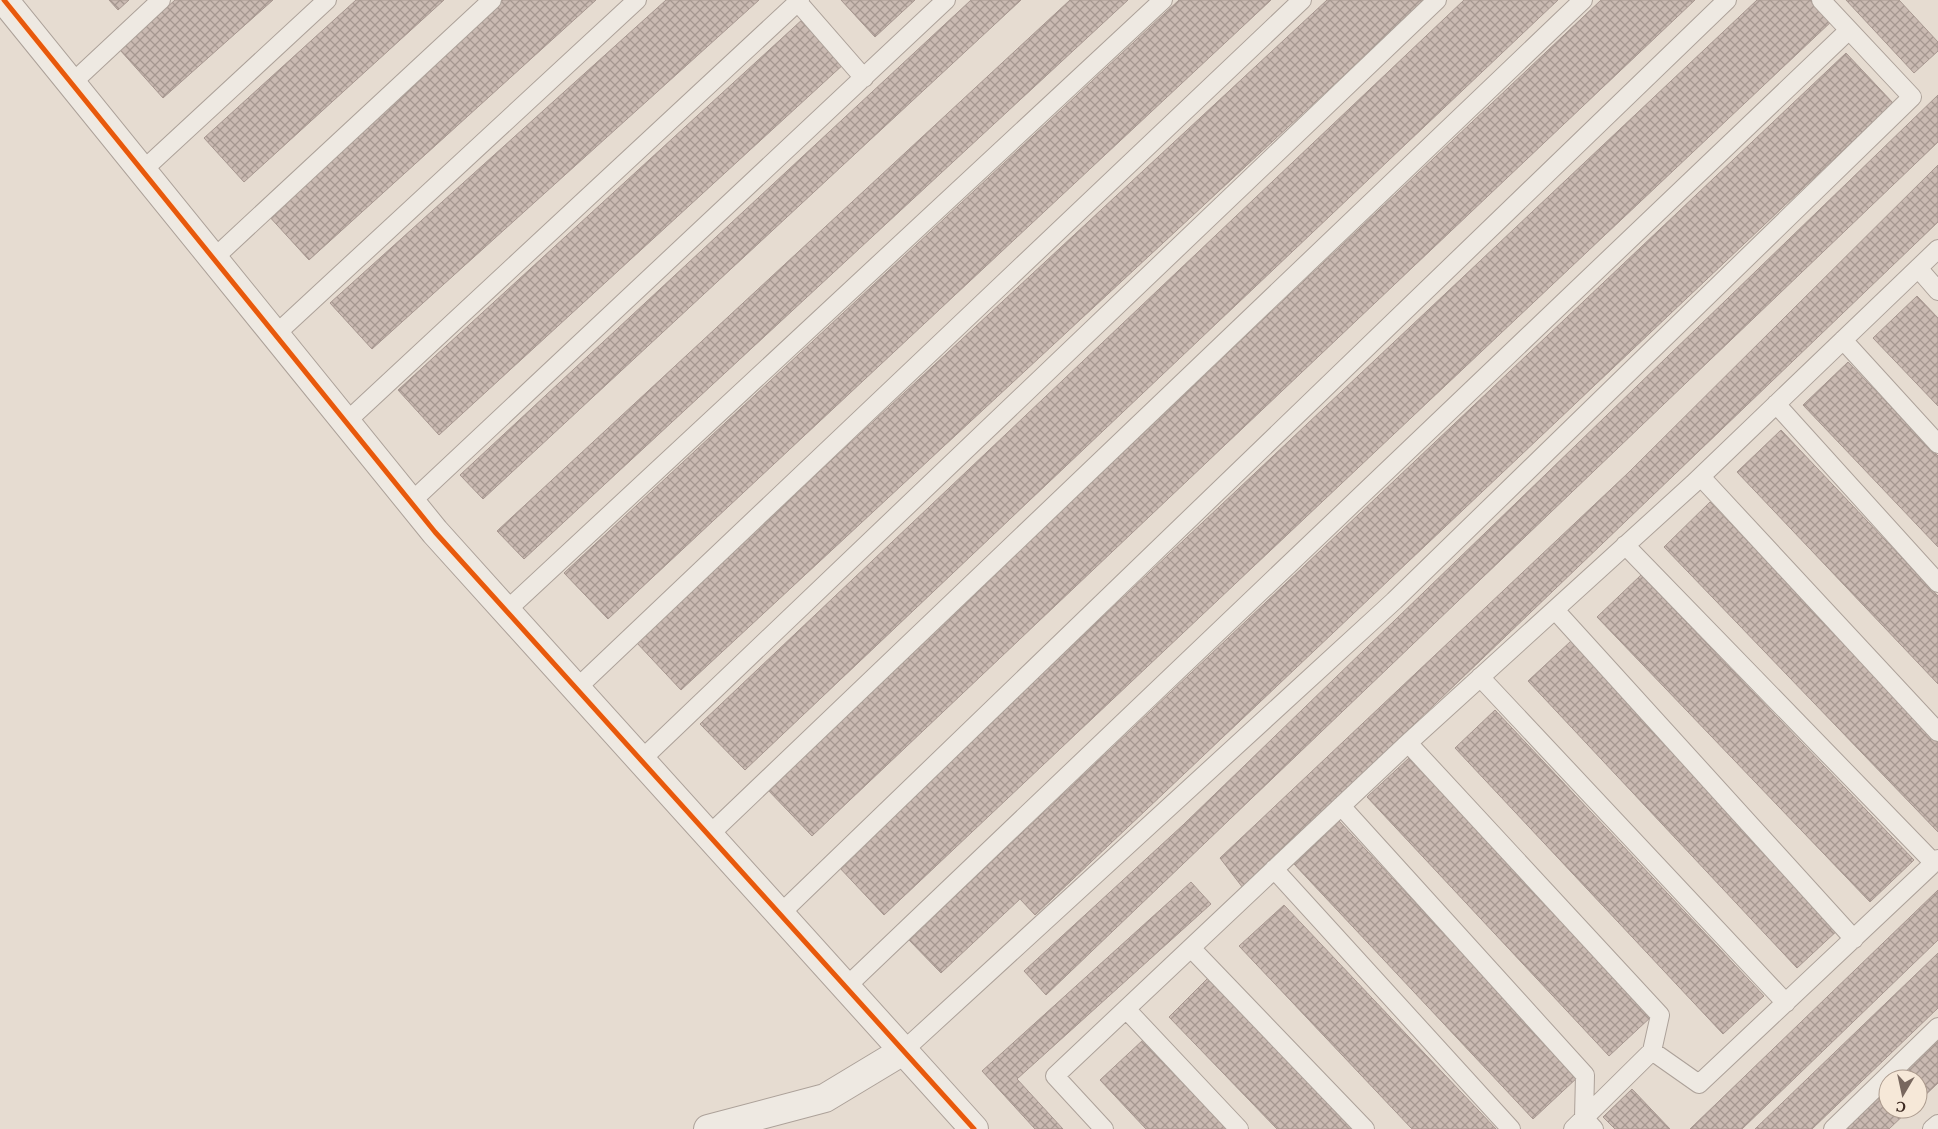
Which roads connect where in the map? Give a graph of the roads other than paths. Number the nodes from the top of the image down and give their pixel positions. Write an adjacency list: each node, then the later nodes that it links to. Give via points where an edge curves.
1 (4, 0): 16 (street)
2 (161, 0): 16 (lane)
3 (326, 0): 17 (lane)
4 (492, 0): 19 (lane)
5 (637, 0): 22 (lane)
6 (946, 0): 15 (lane)
7 (1163, 0): 32 (lane)
8 (1302, 0): 34 (lane)
9 (1437, 0): 37 (lane)
10 (1583, 0): 39 (lane)
11 (1727, 0): 42 (lane)
12 (1820, 0): 14 (lane)
13 (798, 1): 15 (lane); 25 (lane)
14 (1849, 30): 45 (lane); 49 (lane, via 1912,97 1394,601)
15 (864, 78): 28 (lane)
16 (71, 84): 17 (street)
17 (141, 172): 19 (street)
18 (1938, 249): 20 (lane)
19 (213, 259): 22 (street)
20 (1918, 268): 21 (lane); 23 (lane)
21 (1938, 291)
22 (274, 335): 25 (street)
23 (1843, 340): 24 (lane); 26 (lane)
24 (1776, 404): 27 (lane); 30 (lane)
25 (346, 422): 28 (street)
26 (1938, 444)
27 (1701, 477): 29 (lane); 35 (lane)
28 (411, 502): 32 (street)
29 (1626, 545): 31 (lane); 40 (lane)
30 (1938, 583)
31 (1555, 610): 33 (lane); 43 (lane)
32 (506, 611): 34 (street)
33 (1480, 678): 36 (lane); 46 (lane)
34 (577, 688): 37 (street)
35 (1938, 732)
36 (1408, 743): 38 (lane); 50 (lane, via 1660,1015)
37 (641, 760): 39 (street)
38 (1341, 806): 41 (lane); 52 (lane, via 1585,1075)
39 (708, 835): 42 (street)
40 (1936, 861): 43 (lane)
41 (1274, 869): 44 (lane); 58 (lane)
42 (780, 914): 45 (street)
43 (1854, 939): 46 (lane)
44 (1191, 948): 47 (lane); 57 (lane)
45 (846, 987): 49 (street)
46 (1786, 1003): 50 (lane, via 1699,1084)
47 (1126, 1009): 55 (lane, via 1055,1076); 56 (lane)
48 (1938, 1027): 59 (lane)
49 (903, 1050): 53 (street, via 825,1098); 54 (street)
50 (1652, 1051): 52 (lane)
51 (1938, 1124): 60 (lane)
52 (1584, 1125)
53 (708, 1129)
54 (974, 1129)
55 (1104, 1129)
56 (1239, 1129)
57 (1365, 1129)
58 (1511, 1129)
59 (1833, 1129)
60 (1932, 1129)

